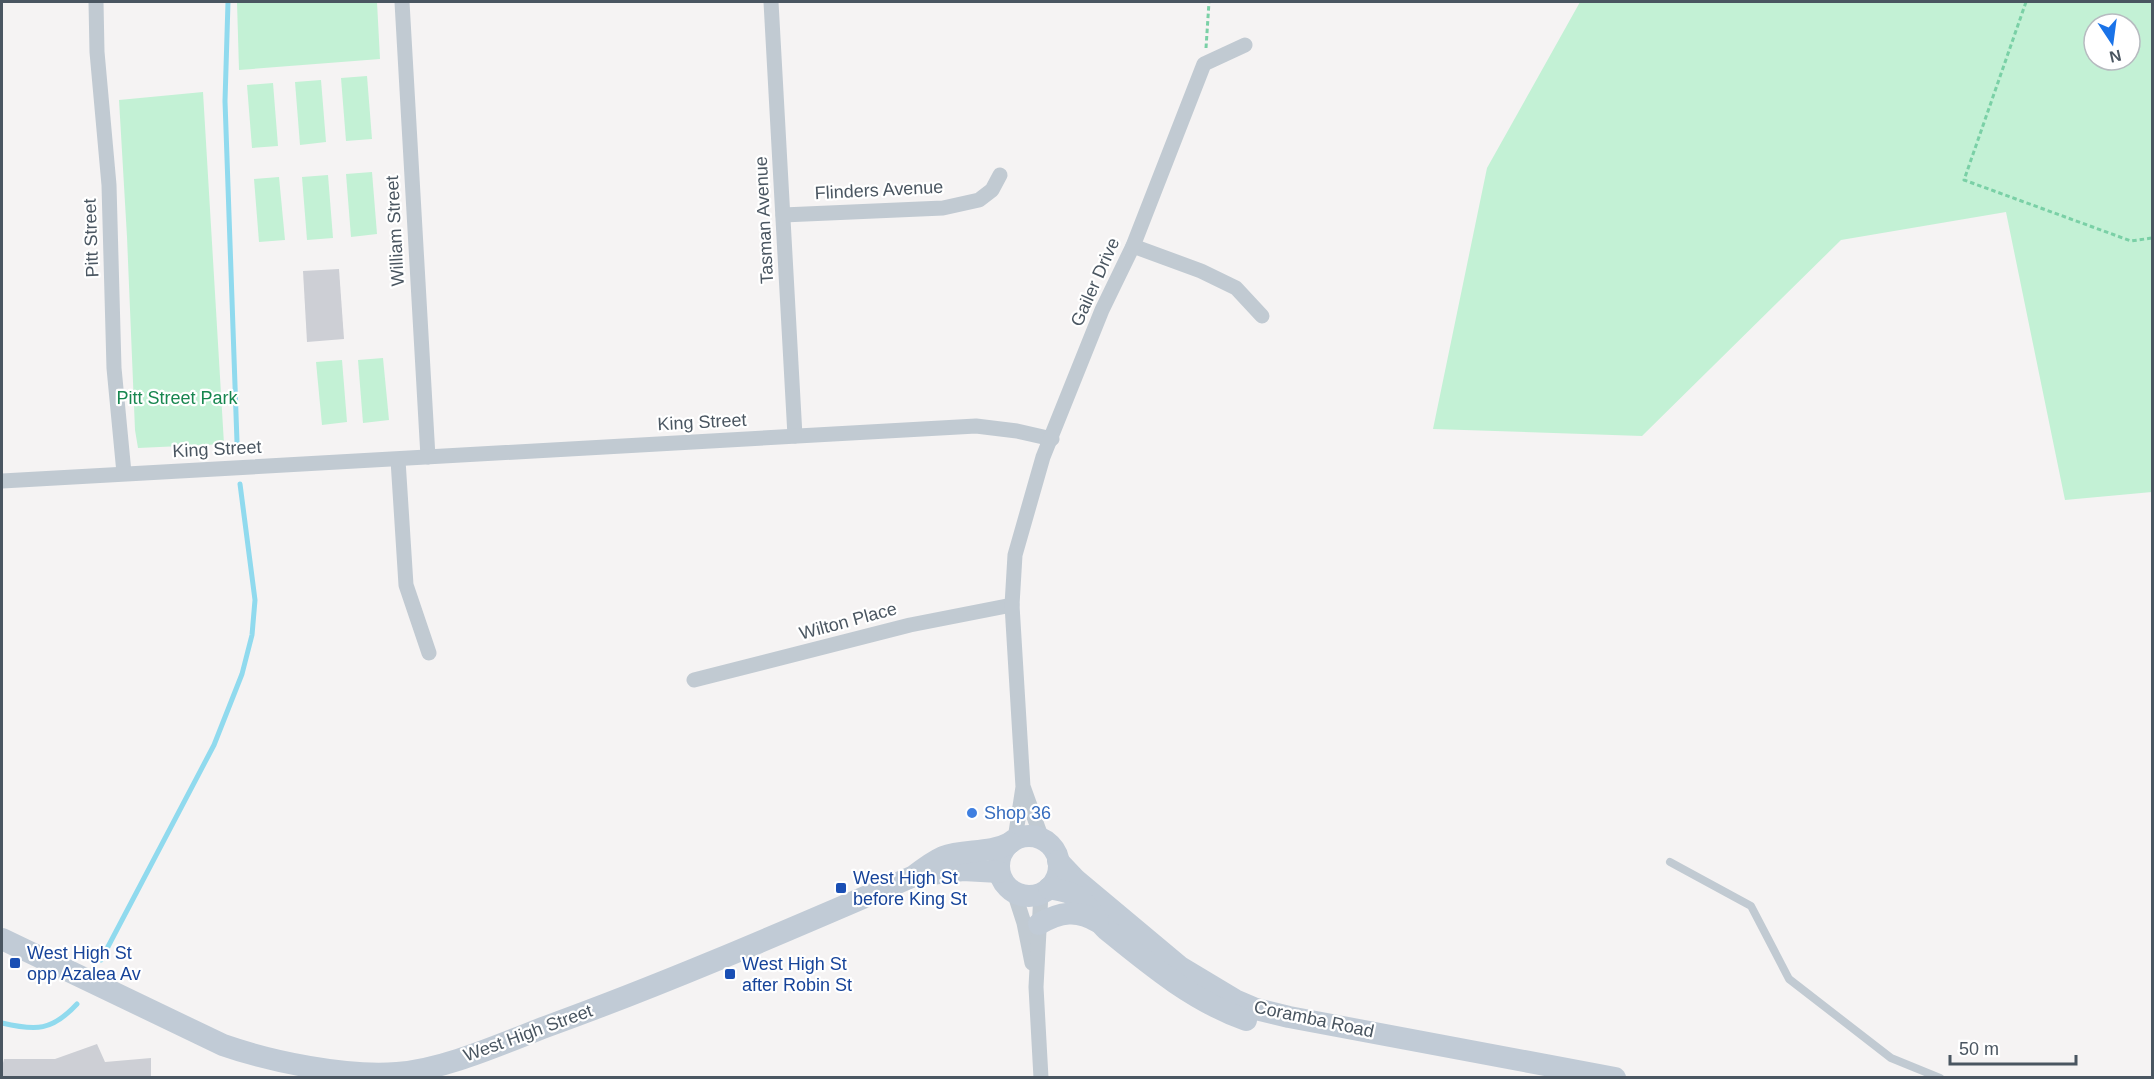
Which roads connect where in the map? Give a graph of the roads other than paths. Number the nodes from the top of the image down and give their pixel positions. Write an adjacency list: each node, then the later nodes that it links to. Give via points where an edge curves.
1 (96, 2): 13 (street, Pitt Street, via 109,185 114,368)
2 (402, 2): 11 (street, William Street)
3 (771, 2): 6 (street, Tasman Avenue)
4 (1245, 45): 7 (street, Gailer Drive, via 1204,64)
5 (1000, 175): 6 (street, Flinders Avenue, via 992,190 979,200 943,208)
6 (783, 215): 9 (street, Tasman Avenue)
7 (1132, 246): 8 (street, via 1236,288); 10 (street, Gailer Drive, via 1102,310)
8 (1262, 316)
9 (795, 436): 10 (street, King Street, via 976,426); 11 (street, King Street)
10 (1052, 440): 15 (street, via 1043,458 1015,555)
11 (428, 458): 12 (street, King Street)
12 (398, 460): 13 (street, King Street); 16 (street, via 406,585)
13 (124, 473): 14 (street, King Street)
14 (2, 481)
15 (1012, 604): 17 (street, Wilton Place, via 910,625); 18 (street)
16 (429, 653)
17 (694, 680)
18 (1023, 787): 19 (street); 20 (street)
19 (1042, 839): 20 (main road, via 1033,836); 21 (main road)
20 (1012, 841): 23 (main road, via 1000,856); 24 (main road, West High Street, via 1000,848 945,857)
21 (1059, 861): 25 (main road, via 1056,880); 33 (main road, Coramba Road, via 1180,967 1256,1009)
22 (1670, 862): 34 (lane, via 1751,906 1789,979 1891,1058)
23 (999, 872): 24 (main road, West High Street, via 963,870); 26 (main road)
24 (914, 876): 29 (main road, West High Street, via 655,986 464,1057 398,1073 280,1062 223,1045)
25 (1045, 890): 26 (main road, via 1023,895); 27 (main road, Coramba Road, via 1076,896); 28 (street)
26 (1014, 892): 30 (street)
27 (1098, 922): 28 (main road, via 1075,912); 32 (main road, Coramba Road, via 1195,996 1236,1017 1294,1033)
28 (1039, 924): 30 (street)
29 (2, 939)
30 (1036, 987): 31 (street)
31 (1041, 1077)
32 (1536, 1077)
33 (1615, 1077)
34 (1940, 1077)

